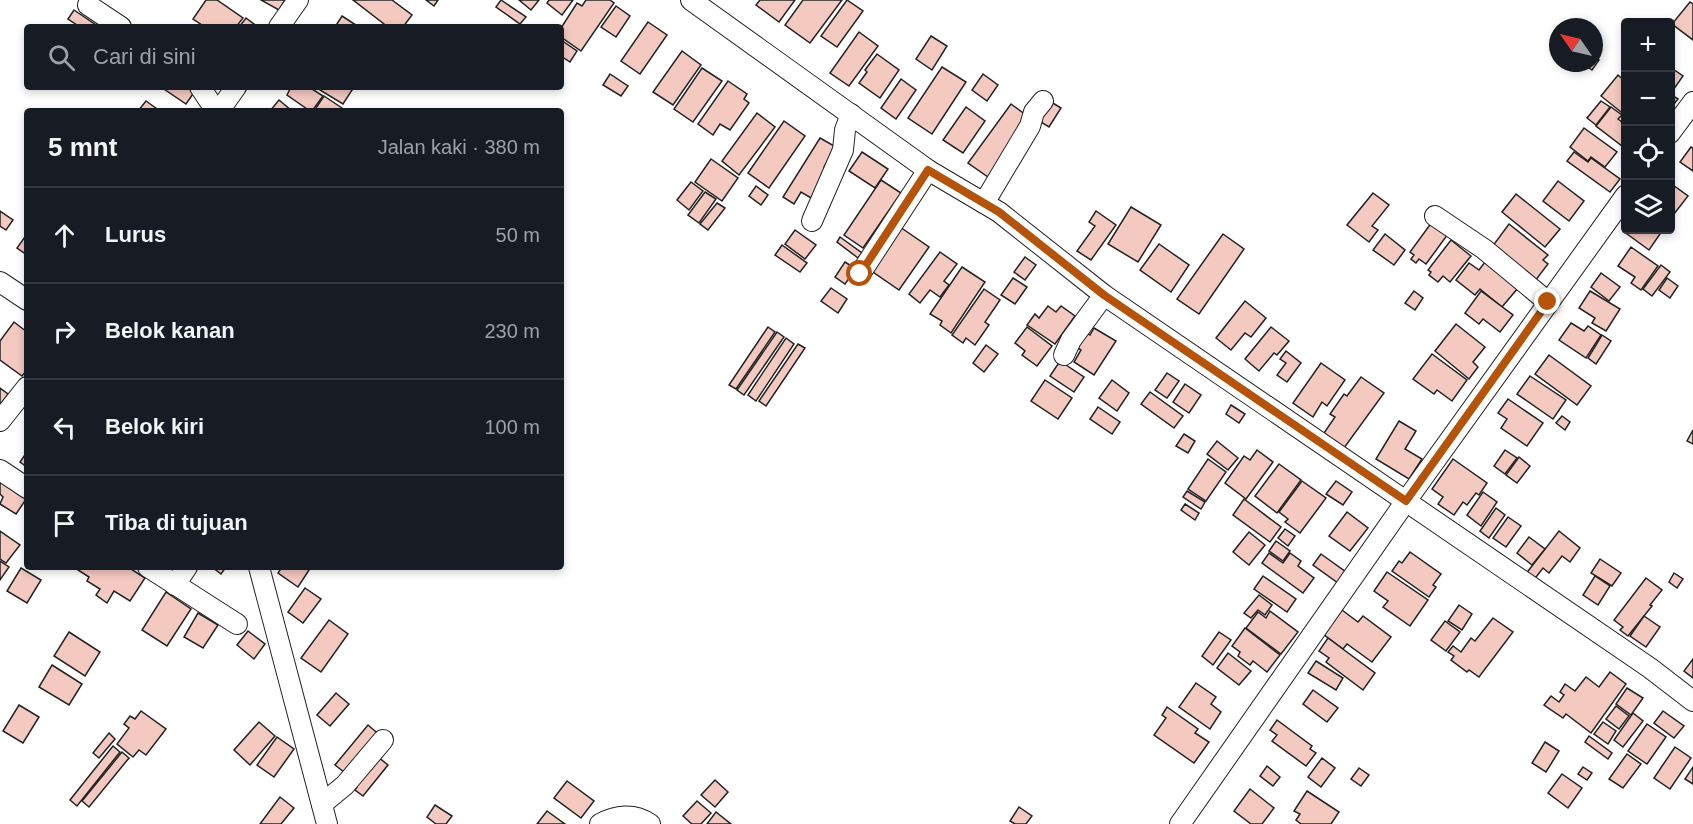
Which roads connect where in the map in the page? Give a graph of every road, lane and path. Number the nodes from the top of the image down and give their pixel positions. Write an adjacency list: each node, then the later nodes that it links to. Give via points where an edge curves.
1 (298, 0): 5 (street)
2 (691, 0): 12 (street)
3 (88, 5): 4 (street)
4 (116, 24)
5 (281, 24)
6 (202, 90): 10 (street)
7 (234, 90): 11 (street)
8 (1043, 101): 16 (street)
9 (1693, 102): 13 (street)
10 (212, 108)
11 (221, 108)
12 (850, 114): 14 (street); 18 (street, via 843,150)
13 (1675, 127)
14 (928, 170): 16 (street); 19 (street)
15 (1621, 202): 23 (street)
16 (984, 203): 21 (street)
17 (1435, 216): 23 (street, via 1484,249)
18 (812, 221)
19 (860, 274)
20 (0, 282): 22 (street)
21 (1104, 295): 24 (street); 29 (street)
22 (24, 298)
23 (1548, 302): 29 (street)
24 (1064, 355)
25 (24, 391): 26 (street)
26 (0, 421)
27 (0, 470): 28 (street)
28 (24, 486)
29 (1406, 501): 35 (street); 41 (street)
30 (152, 570): 33 (street)
31 (184, 570): 33 (street)
32 (260, 570): 37 (street)
33 (175, 585): 34 (street)
34 (237, 624)
35 (1693, 701)
36 (382, 740): 37 (street, via 345,785)
37 (322, 804): 38 (street)
38 (327, 824)
39 (600, 824): 40 (street, via 612,817 634,816)
40 (650, 824)
41 (1180, 824)

